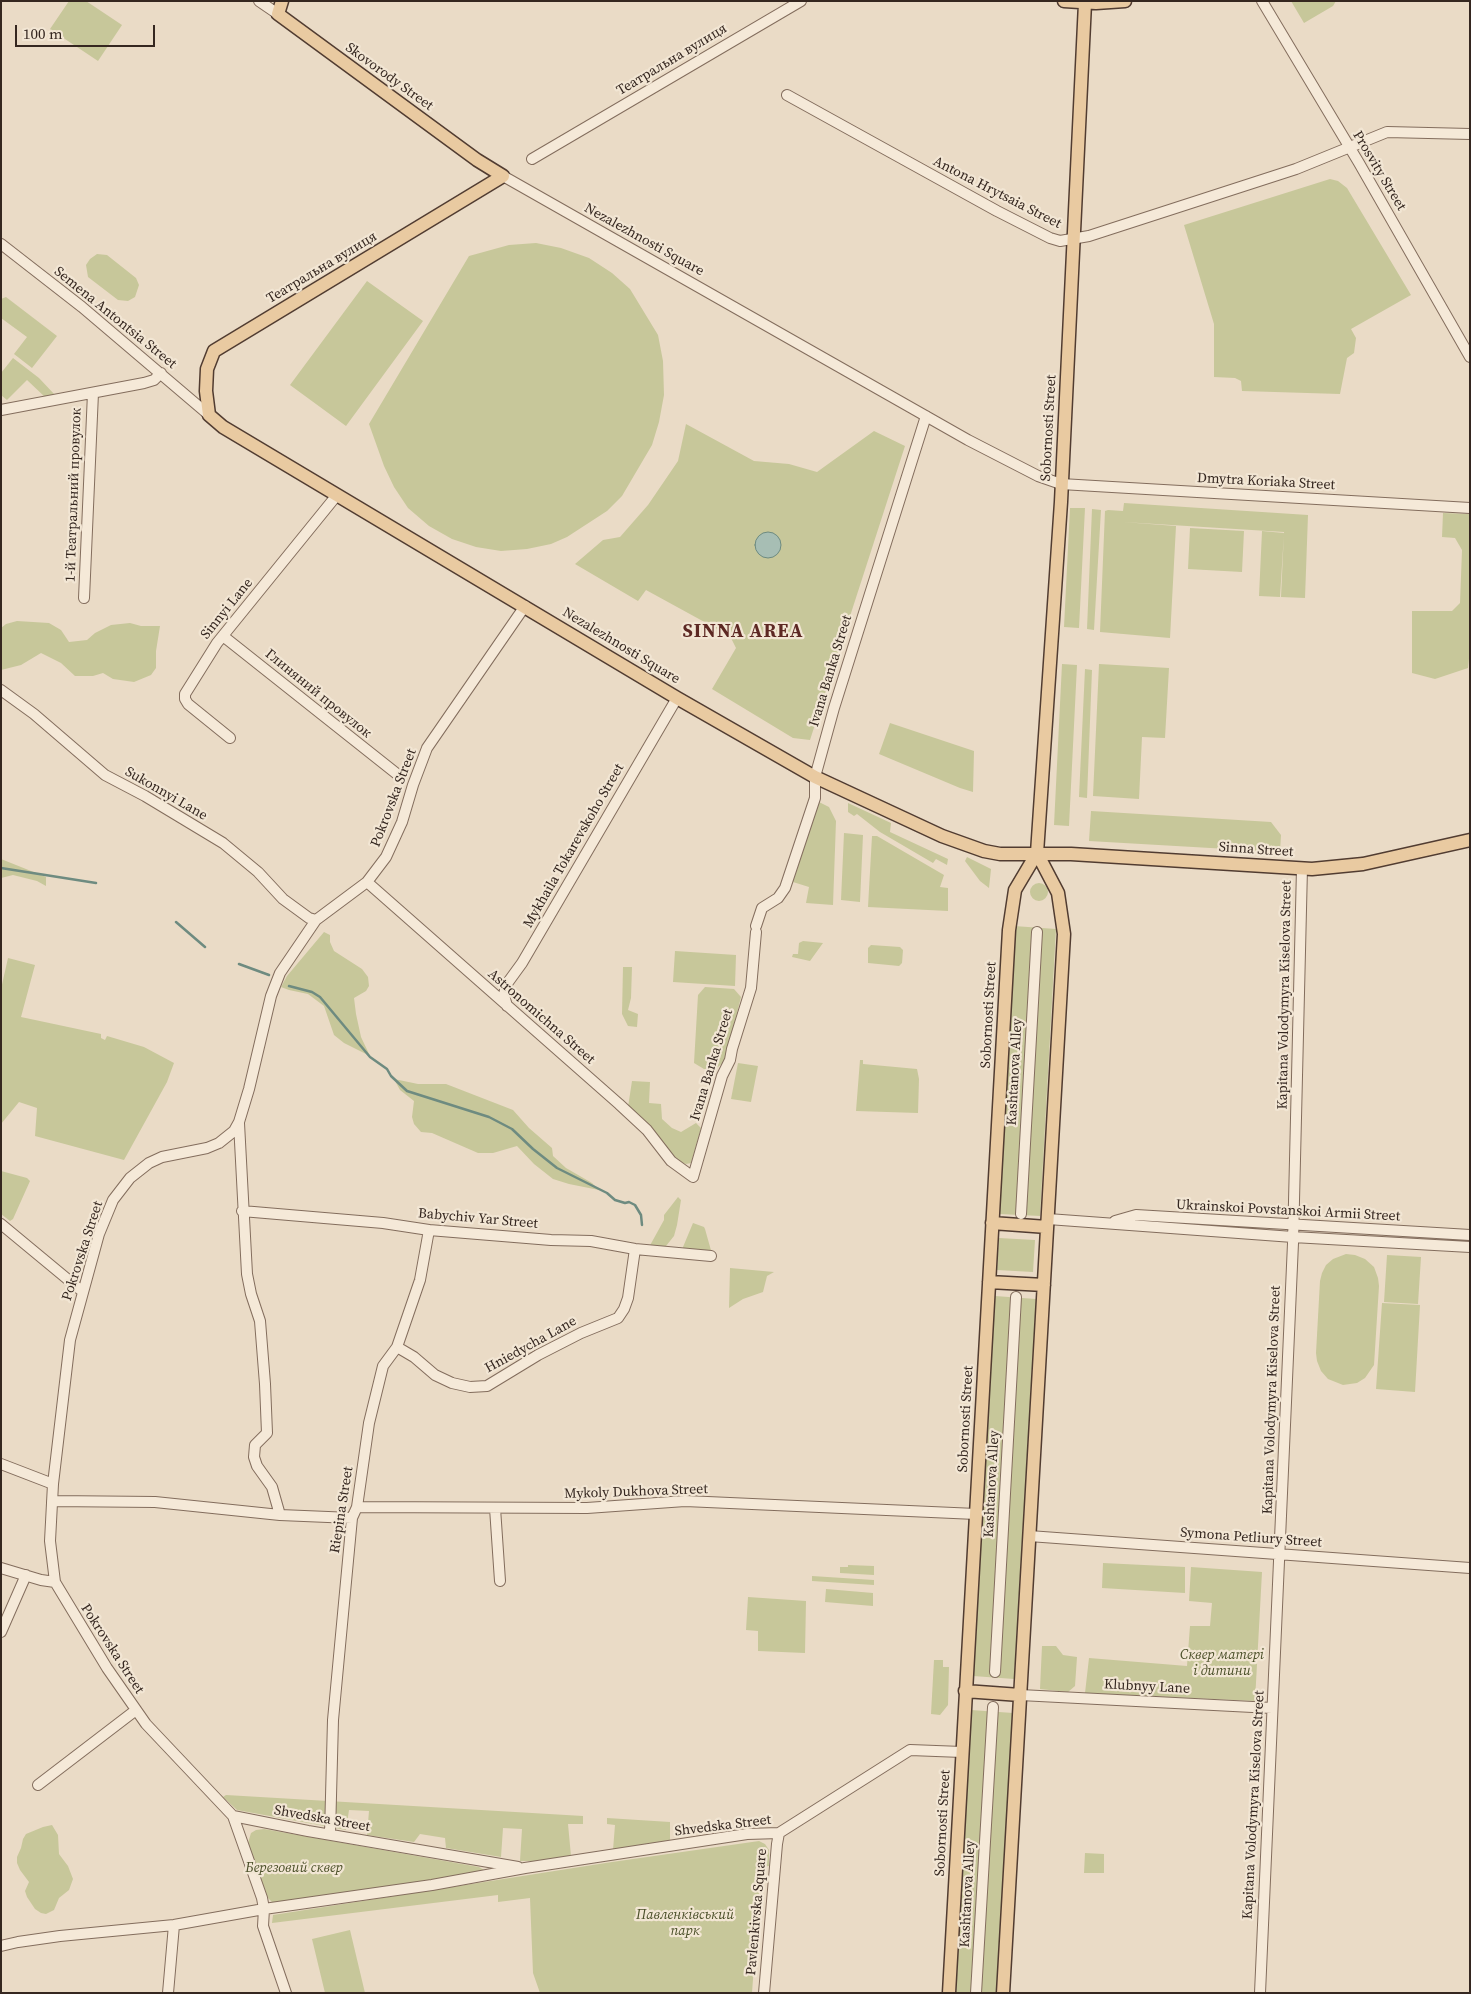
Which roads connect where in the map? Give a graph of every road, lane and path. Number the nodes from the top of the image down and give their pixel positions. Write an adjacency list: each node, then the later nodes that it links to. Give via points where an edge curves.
1 (259, 1): 8 (street, Skovorody Street)
2 (282, 1): 8 (main road)
3 (801, 1): 12 (street, Театральна вулиця)
4 (1064, 1): 7 (main road)
5 (1125, 1): 7 (main road)
6 (1262, 1): 11 (street, Prosvity Street)
7 (1085, 3): 14 (main road, Sobornosti Street)
8 (278, 14): 13 (main road, Skovorody Street)
9 (787, 95): 14 (street, Antona Hrytsaia Street, via 1032,229 1060,241)
10 (1470, 134): 11 (street, Antona Hrytsaia Street, via 1387,132)
11 (1349, 148): 14 (street, Antona Hrytsaia Street, via 1296,169); 16 (street, Prosvity Street)
12 (532, 159)
13 (503, 176): 20 (main road, Театральна вулиця, via 214,351 207,369); 21 (street, Nezalezhnosti Square)
14 (1074, 239): 22 (main road, Sobornosti Street)
15 (1, 244): 17 (street, Semena Antontsia Street)
16 (1470, 357)
17 (161, 373): 18 (street, via 154,380); 20 (street, Semena Antontsia Street)
18 (92, 393): 19 (street); 25 (street, 1-й Театральний провулок)
19 (1, 410)
20 (209, 416): 23 (main road, Nezalezhnosti Square)
21 (926, 416): 22 (street, Nezalezhnosti Square, via 1038,476); 32 (street, Ivana Banka Street)
22 (1061, 484): 24 (street, Dmytra Koriaka Street); 34 (main road, Sobornosti Street)
23 (338, 495): 26 (main road, Nezalezhnosti Square); 27 (street, Sinnyi Lane)
24 (1470, 508)
25 (84, 598)
26 (525, 606): 29 (main road, Nezalezhnosti Square); 36 (street, Pokrovska Street, via 428,748 402,822 386,857)
27 (223, 636): 30 (street, Sinnyi Lane, via 207,657 185,699); 31 (street, Глиняний провулок)
28 (1, 690): 37 (street, Sukonnyi Lane, via 105,775 223,843 284,899)
29 (677, 698): 32 (main road, Nezalezhnosti Square); 40 (street, Mykhaila Tokarevskoho Street)
30 (230, 738)
31 (397, 774)
32 (815, 777): 34 (main road, Nezalezhnosti Square, via 942,836 984,851); 43 (street, Ivana Banka Street, via 815,798 785,888 778,898 762,908 756,929 751,988)
33 (1470, 840): 35 (main road, Sinna Street, via 1363,864)
34 (1037, 854): 35 (main road, Sinna Street); 46 (main road, via 1058,893 1064,934); 49 (main road, Sobornosti Street, via 1015,890 1011,915)
35 (1302, 868): 50 (street, Kapitana Volodymyra Kiselova Street)
36 (367, 882): 37 (street, Pokrovska Street); 39 (street, Astronomichna Street)
37 (316, 920): 42 (street, Pokrovska Street, via 276,980)
38 (1037, 932): 45 (street, Kashtanova Alley)
39 (479, 980): 40 (street, via 495,987); 41 (street, Astronomichna Street)
40 (506, 985): 41 (street, via 504,995)
41 (509, 1009): 43 (street, Astronomichna Street, via 633,1116 671,1161)
42 (239, 1122): 44 (street); 59 (street, Pokrovska Street, via 234,1131 218,1144 156,1160 130,1178 109,1208)
43 (693, 1176)
44 (242, 1211): 51 (street, Babychiv Yar Street); 68 (street, via 247,1274 260,1321 267,1433 255,1444 254,1457 272,1487)
45 (1021, 1214)
46 (1048, 1223): 47 (street, Ukrainskoi Povstanskoi Armii Street); 49 (main road); 58 (main road)
47 (1104, 1223): 50 (street, Ukrainskoi Povstanskoi Armii Street, via 1136,1216); 53 (street, Ukrainskoi Povstanskoi Armii Street)
48 (1, 1224): 59 (street)
49 (992, 1224): 57 (main road, Sobornosti Street)
50 (1293, 1225): 52 (street, Ukrainskoi Povstanskoi Armii Street); 53 (street, Kapitana Volodymyra Kiselova Street)
51 (429, 1230): 55 (street, Babychiv Yar Street, via 591,1241); 61 (street, Riepina Street, via 420,1280)
52 (1470, 1235)
53 (1293, 1237): 54 (street, Ukrainskoi Povstanskoi Armii Street); 71 (street, Kapitana Volodymyra Kiselova Street)
54 (1470, 1247)
55 (635, 1249): 56 (street, Babychiv Yar Street); 61 (street, Hniedycha Lane, via 628,1298 618,1318 581,1332 487,1386 452,1383 435,1375)
56 (711, 1256)
57 (989, 1282): 58 (main road); 67 (main road, Sobornosti Street)
58 (1044, 1285): 70 (main road)
59 (83, 1292): 63 (street, Pokrovska Street, via 70,1340)
60 (1016, 1297): 78 (street, Kashtanova Alley)
61 (397, 1347): 65 (street, Riepina Street, via 384,1366 375,1397)
62 (1, 1464): 63 (street)
63 (53, 1484): 64 (street, Pokrovska Street)
64 (52, 1501): 68 (street, via 155,1502); 76 (street, Pokrovska Street, via 50,1541)
65 (357, 1507): 66 (street, Mykoly Dukhova Street); 69 (street, Riepina Street)
66 (495, 1508): 67 (street, Mykoly Dukhova Street, via 587,1508 685,1501); 75 (street)
67 (976, 1514): 79 (main road, Sobornosti Street)
68 (280, 1515): 69 (street)
69 (352, 1518): 88 (street, Riepina Street, via 333,1720)
70 (1029, 1536): 71 (street, Symona Petliury Street); 80 (main road)
71 (1279, 1554): 73 (street, Symona Petliury Street); 82 (street, Kapitana Volodymyra Kiselova Street)
72 (1, 1568): 74 (street)
73 (1470, 1568)
74 (26, 1575): 76 (street); 77 (street)
75 (500, 1581)
76 (54, 1582): 83 (street, Pokrovska Street)
77 (1, 1632)
78 (995, 1672)
79 (965, 1691): 80 (main road); 84 (main road, Sobornosti Street)
80 (1020, 1695): 82 (street, Klubnyy Lane); 98 (main road)
81 (993, 1707): 97 (street, Kashtanova Alley)
82 (1272, 1708): 99 (street, Kapitana Volodymyra Kiselova Street)
83 (136, 1710): 85 (street); 86 (street, Pokrovska Street, via 158,1738)
84 (962, 1752): 87 (street, Shvedska Street, via 910,1750); 96 (main road, Sobornosti Street)
85 (38, 1785)
86 (233, 1816): 88 (street, Shvedska Street); 90 (street, Pokrovska Street)
87 (779, 1833): 89 (street, Shvedska Street, via 747,1834); 95 (street, Pavlenkivska Square)
88 (330, 1834): 89 (street, Shvedska Street)
89 (525, 1868): 90 (street, Shvedska Street)
90 (264, 1909): 91 (street, Shvedska Street); 94 (street, via 263,1926)
91 (174, 1926): 92 (street, Shvedska Street, via 60,1936); 93 (street)
92 (1, 1946)
93 (168, 1993)
94 (286, 1993)
95 (764, 1993)
96 (949, 1993)
97 (976, 1993)
98 (1003, 1993)
99 (1260, 1993)

